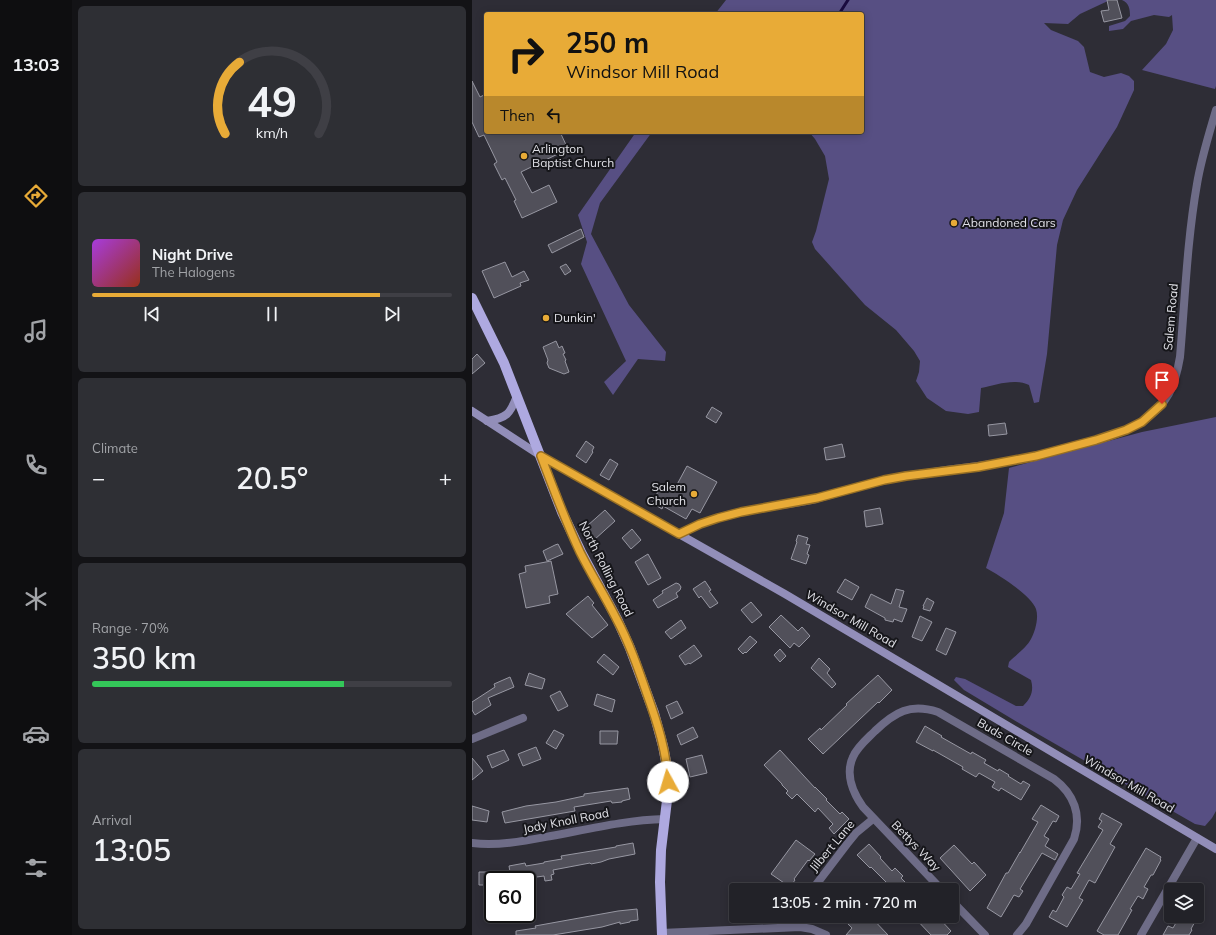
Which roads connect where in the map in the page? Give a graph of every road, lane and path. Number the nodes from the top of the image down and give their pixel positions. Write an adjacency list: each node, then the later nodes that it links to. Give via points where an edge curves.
1 (1216, 110): 7 (street, Salem Road, via 1194,206 1180,357 1174,384 1162,404 1142,422 1096,440 1036,456 884,480 817,498 718,518)
2 (472, 298): 3 (main road, North Rolling Road)
3 (517, 396): 5 (main road, via 507,416); 6 (main road, North Rolling Road)
4 (472, 411): 5 (main road, Windsor Mill Road)
5 (487, 421): 6 (main road, Windsor Mill Road)
6 (541, 456): 7 (main road, Windsor Mill Road); 10 (main road, North Rolling Road, via 562,512 629,645 654,712 668,772)
7 (679, 534): 12 (main road, Windsor Mill Road)
8 (522, 718): 9 (street)
9 (472, 740)
10 (665, 819): 13 (street, Jody Knoll Road, via 632,821 517,842); 20 (main road, North Rolling Road, via 661,850)
11 (873, 819): 15 (street, Jilbert Lane, via 856,833); 16 (street, Bettys Way); 23 (street, Buds Circle, via 856,798 850,778 852,758 863,743 887,720 904,710 927,708 938,712 1063,786 1073,800 1078,821 1077,831 1026,924)
12 (1197, 838): 14 (main road, Windsor Mill Road); 24 (street)
13 (472, 843)
14 (1216, 848)
15 (817, 883)
16 (935, 883)
17 (959, 908): 22 (street)
18 (787, 923): 19 (street)
19 (784, 927): 20 (street); 21 (street, via 812,929)
20 (661, 934)
21 (826, 935)
22 (985, 935)
23 (1017, 935)
24 (1141, 935)

